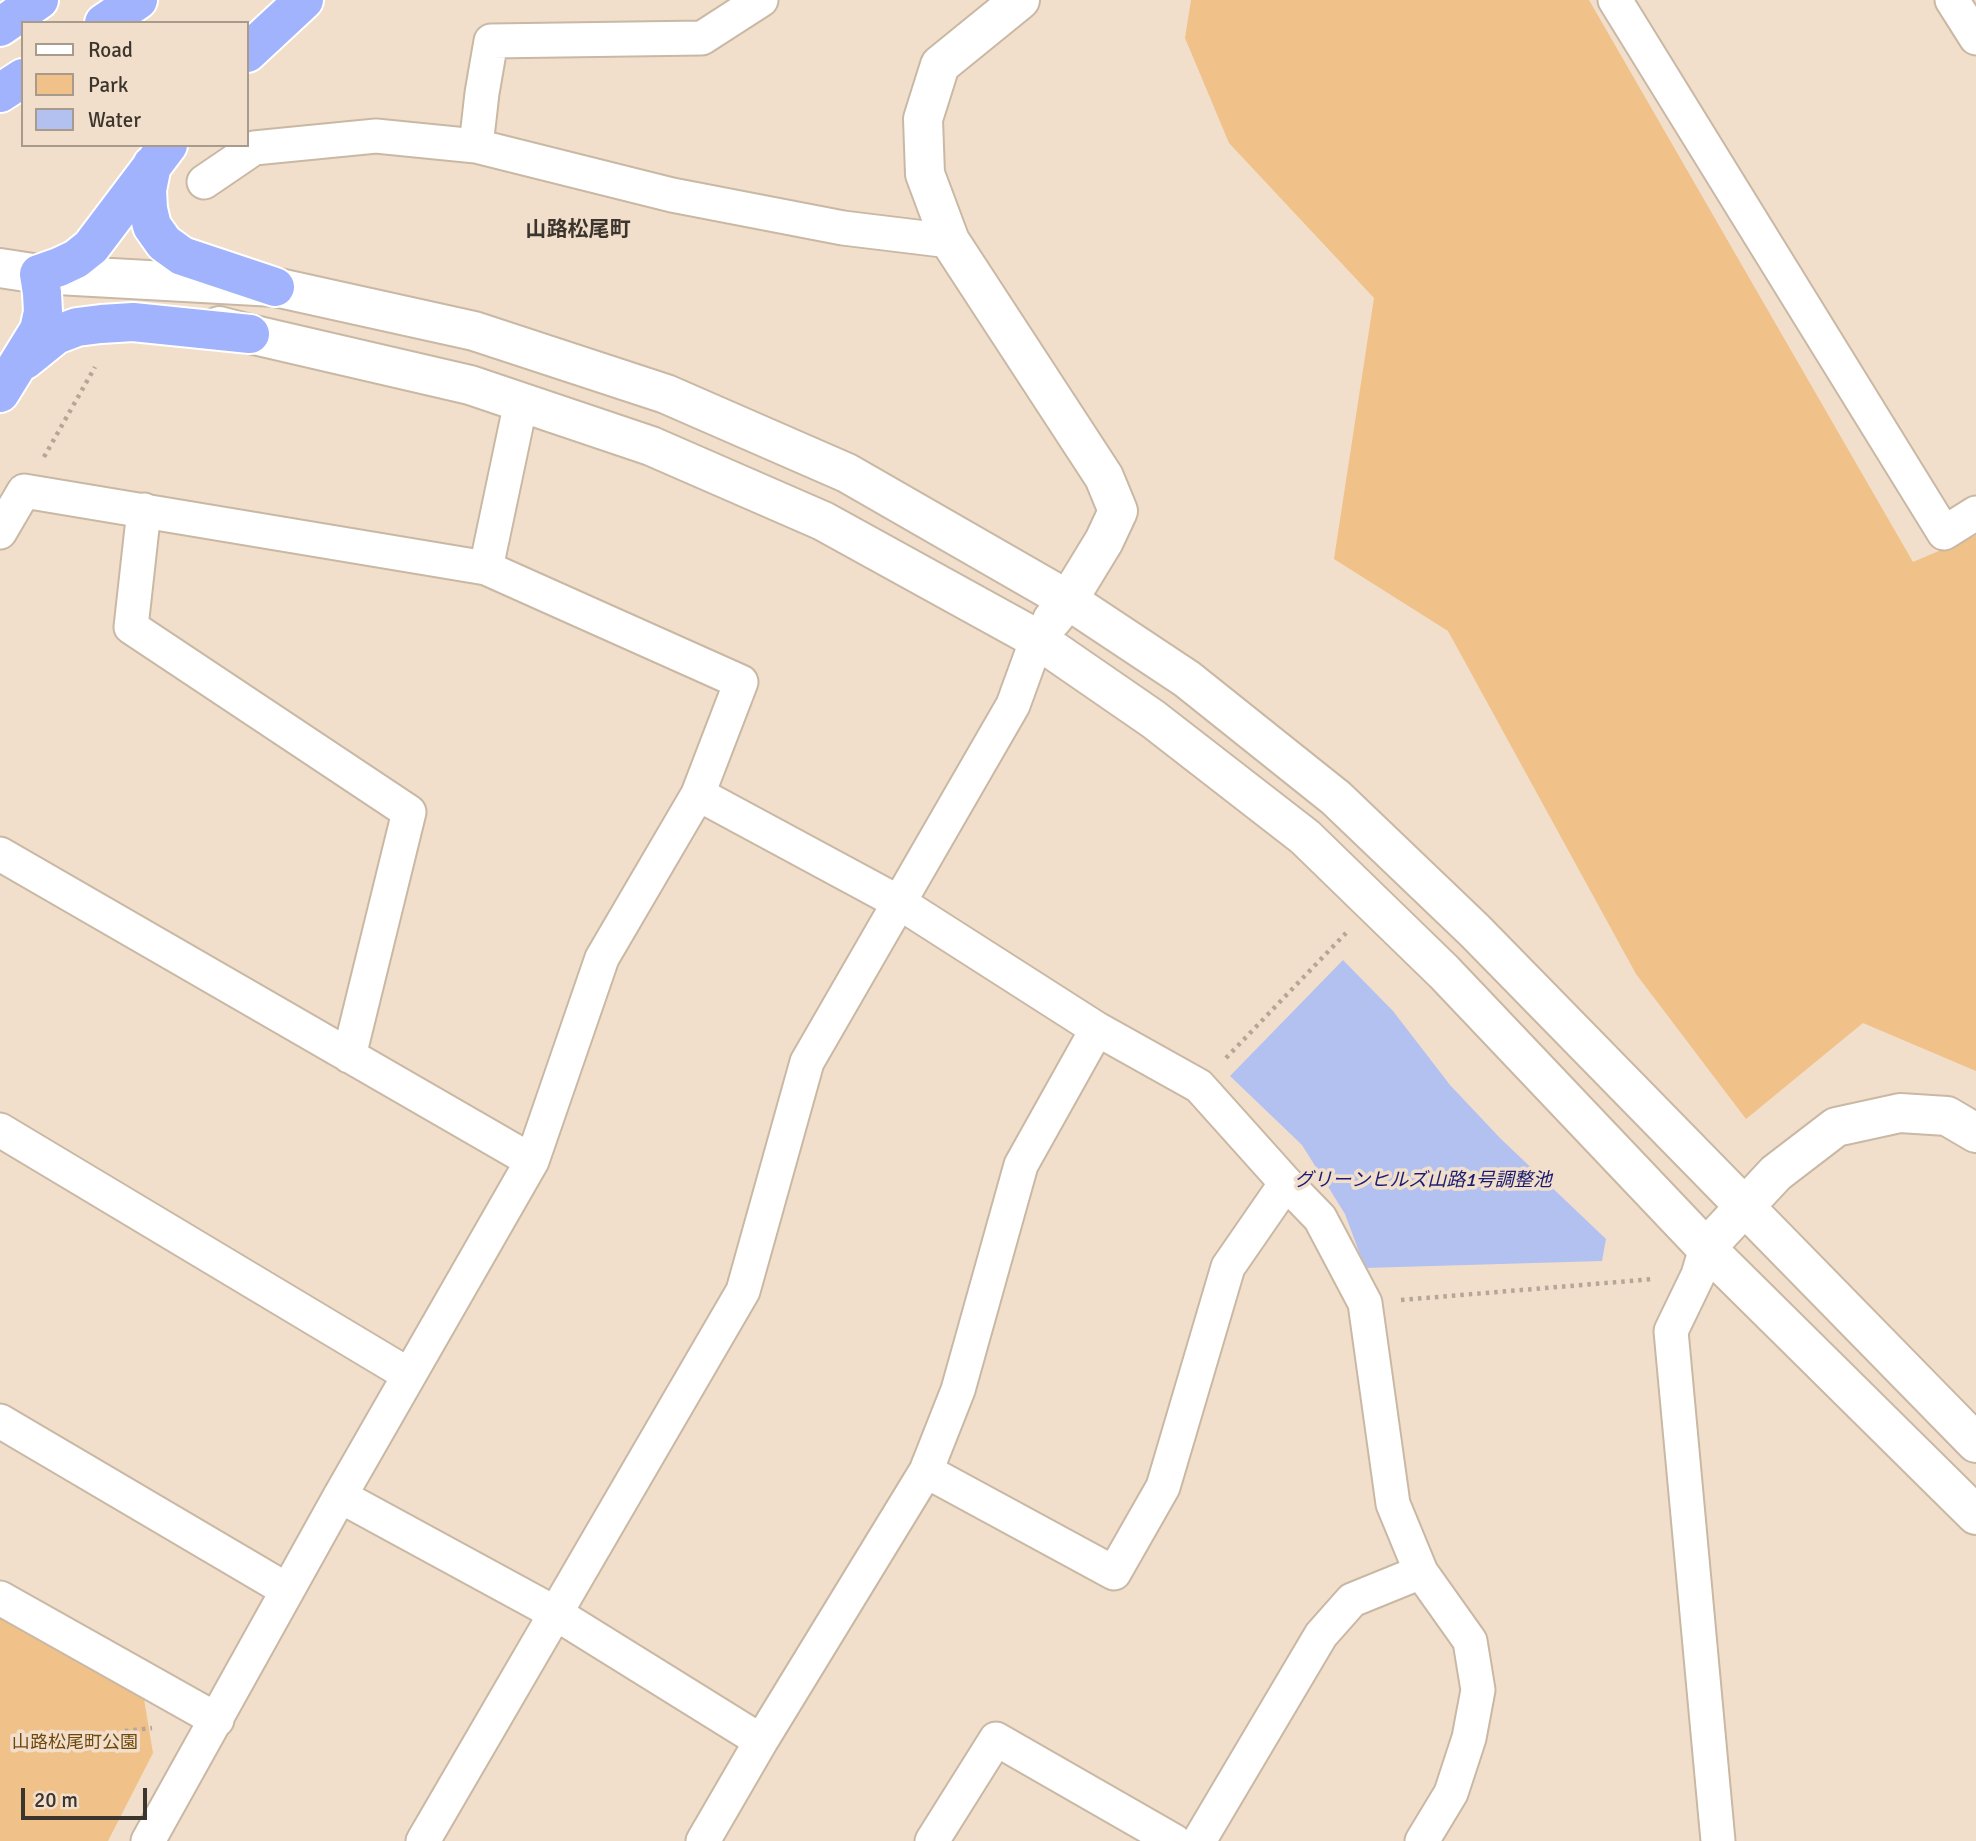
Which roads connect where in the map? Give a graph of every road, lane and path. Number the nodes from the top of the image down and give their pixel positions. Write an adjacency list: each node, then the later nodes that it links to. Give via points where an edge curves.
1 (39, 0): 9 (highway)
2 (138, 0): 8 (highway)
3 (304, 0): 11 (highway)
4 (761, 0): 14 (street, via 702,38 491,41)
5 (1020, 0): 17 (street, via 940,65 923,119 925,174)
6 (1615, 0): 27 (street, via 1944,533)
7 (1952, 0): 10 (street)
8 (107, 21)
9 (0, 27)
10 (1976, 38)
11 (248, 52)
12 (21, 79): 13 (highway)
13 (0, 93)
14 (476, 146): 16 (street, via 376,136 254,148); 17 (street, via 672,195 843,228)
15 (160, 155): 19 (highway, via 91,247 76,259); 20 (highway, via 147,190 152,226 164,243 182,256)
16 (204, 182)
17 (950, 241): 30 (street, via 1104,477 1118,511)
18 (0, 268): 19 (street)
19 (39, 274): 20 (street); 21 (street); 23 (highway, via 41,321)
20 (275, 287): 30 (street, via 474,331 666,394 847,473)
21 (250, 334): 23 (highway, via 133,323 77,327 56,335); 24 (street, via 470,385)
22 (101, 356): 25 (path)
23 (8, 381)
24 (521, 402): 29 (street); 31 (street, via 651,446 823,521)
25 (24, 491): 26 (street); 28 (street)
26 (144, 510): 29 (street); 37 (street, via 131,627 409,812)
27 (1976, 513)
28 (0, 532)
29 (486, 568): 32 (street, via 741,682)
30 (1068, 600): 31 (street); 43 (street, via 1187,679 1336,798 1475,931)
31 (1037, 639): 34 (street, via 1013,705); 35 (street, via 1153,719 1305,837)
32 (698, 794): 34 (street); 41 (street, via 602,957)
33 (0, 854): 37 (street)
34 (900, 903): 36 (street); 55 (street, via 807,1062 743,1291)
35 (1374, 904): 38 (path); 44 (street, via 1444,972)
36 (1097, 1029): 38 (street); 49 (street, via 1021,1166 958,1390)
37 (349, 1056): 41 (street)
38 (1199, 1086): 42 (street)
39 (0, 1130): 46 (street)
40 (1976, 1133): 43 (street, via 1947,1116 1899,1113 1836,1127 1776,1173)
41 (532, 1161): 46 (street)
42 (1286, 1183): 45 (street, via 1320,1218); 49 (street, via 1228,1267 1163,1487 1114,1573)
43 (1745, 1207): 44 (street); 48 (street)
44 (1702, 1262): 45 (path); 51 (street); 67 (street, via 1671,1331)
45 (1366, 1303): 52 (street, via 1392,1504)
46 (409, 1375): 50 (street)
47 (0, 1421): 53 (street)
48 (1976, 1443)
49 (926, 1471): 59 (street)
50 (340, 1496): 53 (street); 55 (street)
51 (1976, 1515)
52 (1421, 1572): 65 (street, via 1352,1600 1321,1634); 66 (street, via 1470,1641 1478,1690 1451,1793)
53 (287, 1590): 56 (street)
54 (0, 1598): 56 (street)
55 (555, 1613): 59 (street); 61 (street)
56 (217, 1720): 60 (street)
57 (157, 1727): 58 (path)
58 (125, 1731)
59 (761, 1741): 62 (street)
60 (148, 1841)
61 (423, 1841)
62 (703, 1841)
63 (932, 1841): 64 (street, via 996,1739)
64 (1174, 1841)
65 (1199, 1841)
66 (1422, 1841)
67 (1718, 1841)

